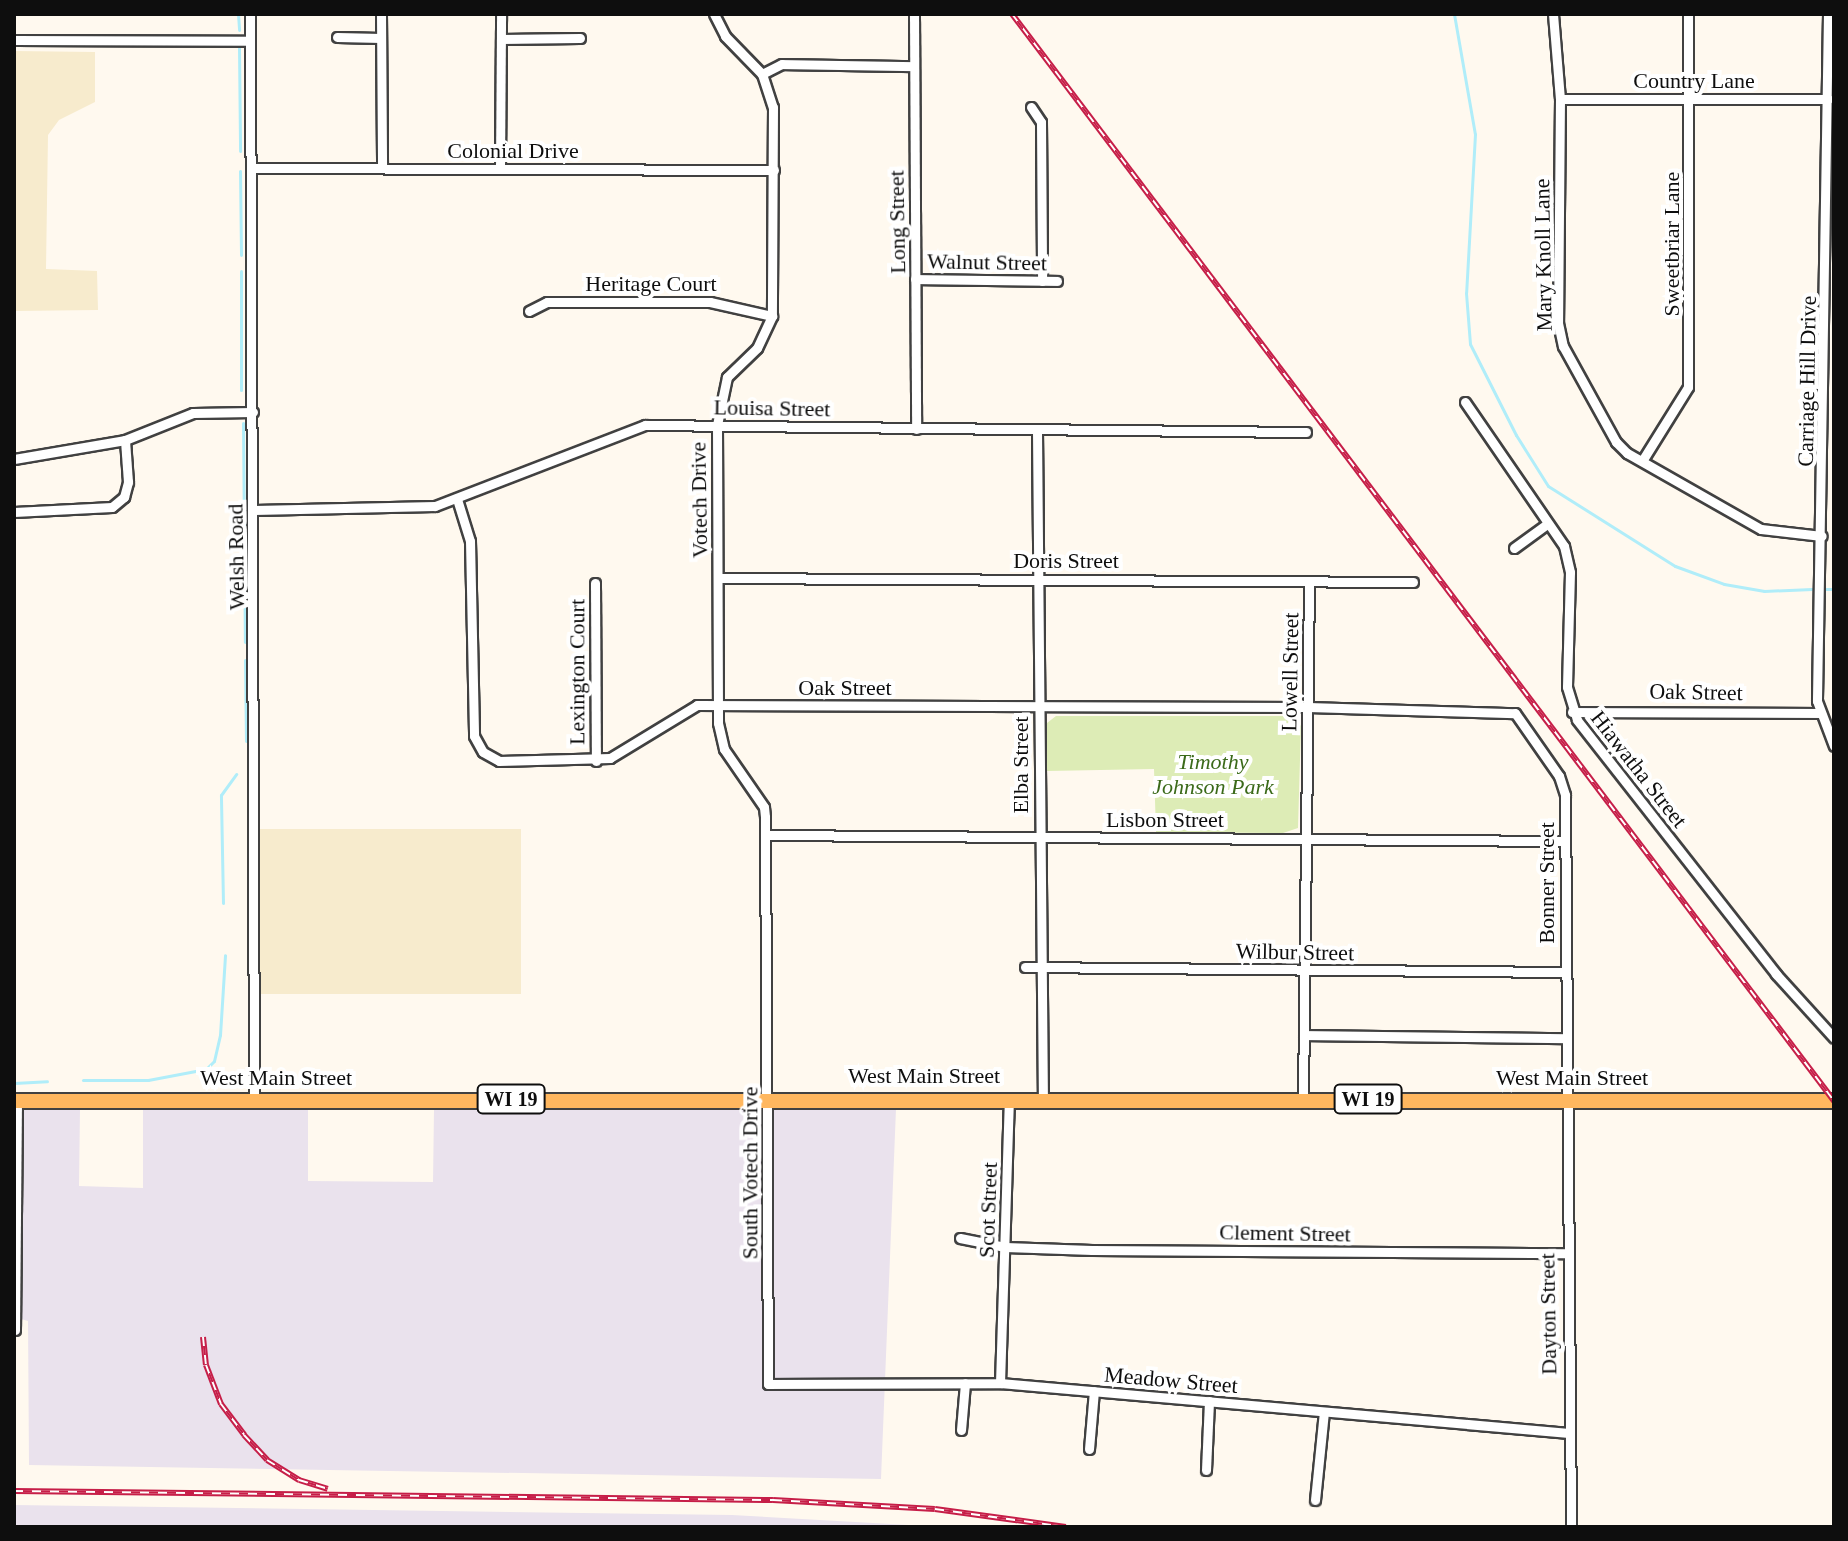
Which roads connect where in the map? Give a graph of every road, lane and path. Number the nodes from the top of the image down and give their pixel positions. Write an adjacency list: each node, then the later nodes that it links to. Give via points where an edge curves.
1 (250, 14): 14 (street, Welsh Road)
2 (381, 14): 11 (street)
3 (501, 14): 13 (street)
4 (714, 14): 16 (street, Votech Drive, via 725,36)
5 (914, 14): 15 (street, Long Street)
6 (1553, 14): 17 (street, Mary Knoll Lane)
7 (1688, 14): 18 (street, Sweetbriar Lane)
8 (1828, 14): 19 (street, Carriage Hill Drive)
9 (337, 37): 11 (street)
10 (15, 38): 14 (street)
11 (381, 38): 22 (street)
12 (580, 38): 13 (street)
13 (501, 39): 23 (street)
14 (250, 41): 21 (street, Welsh Road)
15 (913, 66): 16 (street, via 782,64); 25 (street, Long Street)
16 (762, 74): 24 (street, Votech Drive, via 773,107)
17 (1560, 99): 18 (street, Country Lane); 38 (street, Mary Knoll Lane, via 1559,336 1616,442)
18 (1690, 99): 19 (street, Country Lane); 38 (street, Sweetbriar Lane, via 1688,387)
19 (1828, 99): 43 (street, Carriage Hill Drive)
20 (1031, 107): 26 (street, via 1041,122)
21 (251, 168): 22 (street, Colonial Drive); 31 (street, Welsh Road)
22 (382, 168): 23 (street, Colonial Drive)
23 (500, 169): 24 (street, Colonial Drive)
24 (774, 170): 29 (street, Votech Drive)
25 (915, 279): 26 (street, Walnut Street); 33 (street, Long Street)
26 (1042, 281): 27 (street, Walnut Street)
27 (1057, 281)
28 (529, 311): 29 (street, Heritage Court, via 547,302 710,302)
29 (772, 316): 32 (street, Votech Drive, via 764,339 727,377)
30 (1465, 402): 42 (street, Hiawatha Street)
31 (253, 412): 36 (street, via 193,413); 40 (street, Welsh Road)
32 (717, 425): 33 (street, Louisa Street); 39 (street, Louisa Street, via 625,429); 45 (street, Votech Drive)
33 (916, 429): 34 (street, Louisa Street)
34 (1037, 431): 35 (street, Louisa Street); 46 (street, Elba Street)
35 (1306, 432)
36 (125, 440): 37 (street); 41 (street, via 128,482 124,497 112,507)
37 (14, 459)
38 (1642, 461): 43 (street, Mary Knoll Lane, via 1761,529)
39 (457, 499): 40 (street, Louisa Street, via 418,509); 57 (street, Oak Street, via 469,529 471,703 477,745 499,761)
40 (254, 510): 74 (street, Welsh Road)
41 (14, 512)
42 (1547, 524): 44 (street); 54 (street, Hiawatha Street, via 1564,546 1570,572 1567,687)
43 (1822, 536): 55 (street, Carriage Hill Drive)
44 (1514, 548)
45 (718, 578): 46 (street, Doris Street); 50 (street, Votech Drive)
46 (1038, 579): 47 (street, Doris Street); 52 (street, Elba Street)
47 (1309, 581): 48 (street, Doris Street); 51 (street, Lowell Street)
48 (1413, 582)
49 (595, 583): 57 (street, Lexington Court)
50 (719, 705): 52 (street, Oak Street); 57 (street, Oak Street, via 686,708 621,754); 58 (street, Votech Drive, via 724,749 764,807)
51 (1308, 707): 52 (street, Oak Street); 53 (street, Oak Street); 60 (street, Lowell Street)
52 (1039, 708): 59 (street, Elba Street)
53 (1484, 710): 61 (street, Bonner Street, via 1515,713 1559,776 1565,795)
54 (1572, 712): 55 (street, Oak Street); 69 (street, Hiawatha Street, via 1776,974)
55 (1819, 713): 56 (street, Carriage Hill Drive)
56 (1834, 746)
57 (596, 761)
58 (765, 835): 59 (street, Lisbon Street); 62 (street, Votech Drive)
59 (1040, 838): 60 (street, Lisbon Street); 64 (street, Elba Street)
60 (1306, 839): 61 (street, Lisbon Street); 65 (street, Lowell Street)
61 (1565, 841): 66 (street, Bonner Street)
62 (767, 962): 70 (street, South Votech Drive)
63 (1025, 967): 64 (street, Wilbur Street)
64 (1041, 967): 65 (street, Wilbur Street); 72 (street, Elba Street)
65 (1305, 970): 66 (street, Wilbur Street); 67 (street, Lowell Street)
66 (1565, 972): 68 (street, Bonner Street)
67 (1304, 1035): 68 (street); 73 (street, Lowell Street)
68 (1564, 1038): 75 (street, Bonner Street)
69 (1834, 1038)
70 (769, 1098): 71 (main road, West Main Street / WI 19); 74 (main road, West Main Street / WI 19); 85 (street, South Votech Drive)
71 (1009, 1098): 72 (main road, West Main Street / WI 19); 79 (street, Scot Street)
72 (1043, 1099): 73 (main road, West Main Street / WI 19)
73 (1303, 1099): 75 (main road, West Main Street / WI 19)
74 (254, 1100): 76 (main road, West Main Street / WI 19)
75 (1563, 1100): 77 (main road, West Main Street / WI 19); 80 (street, Dayton Street)
76 (16, 1101): 82 (street)
77 (1834, 1101)
78 (960, 1238): 79 (street, Clement Street)
79 (1005, 1247): 80 (street, Clement Street); 84 (street, Scot Street)
80 (1565, 1253): 90 (street, Dayton Street)
81 (27, 1328): 82 (street)
82 (14, 1330)
83 (965, 1383): 84 (street, Meadow Street); 85 (street, Meadow Street); 89 (street)
84 (1000, 1383): 86 (street, Meadow Street)
85 (768, 1384)
86 (1094, 1391): 87 (street, Meadow Street); 91 (street)
87 (1209, 1401): 88 (street, Meadow Street); 92 (street)
88 (1324, 1412): 90 (street, Meadow Street); 93 (street)
89 (961, 1430)
90 (1569, 1433): 94 (street, Dayton Street)
91 (1089, 1449)
92 (1206, 1470)
93 (1315, 1500)
94 (1571, 1527)

